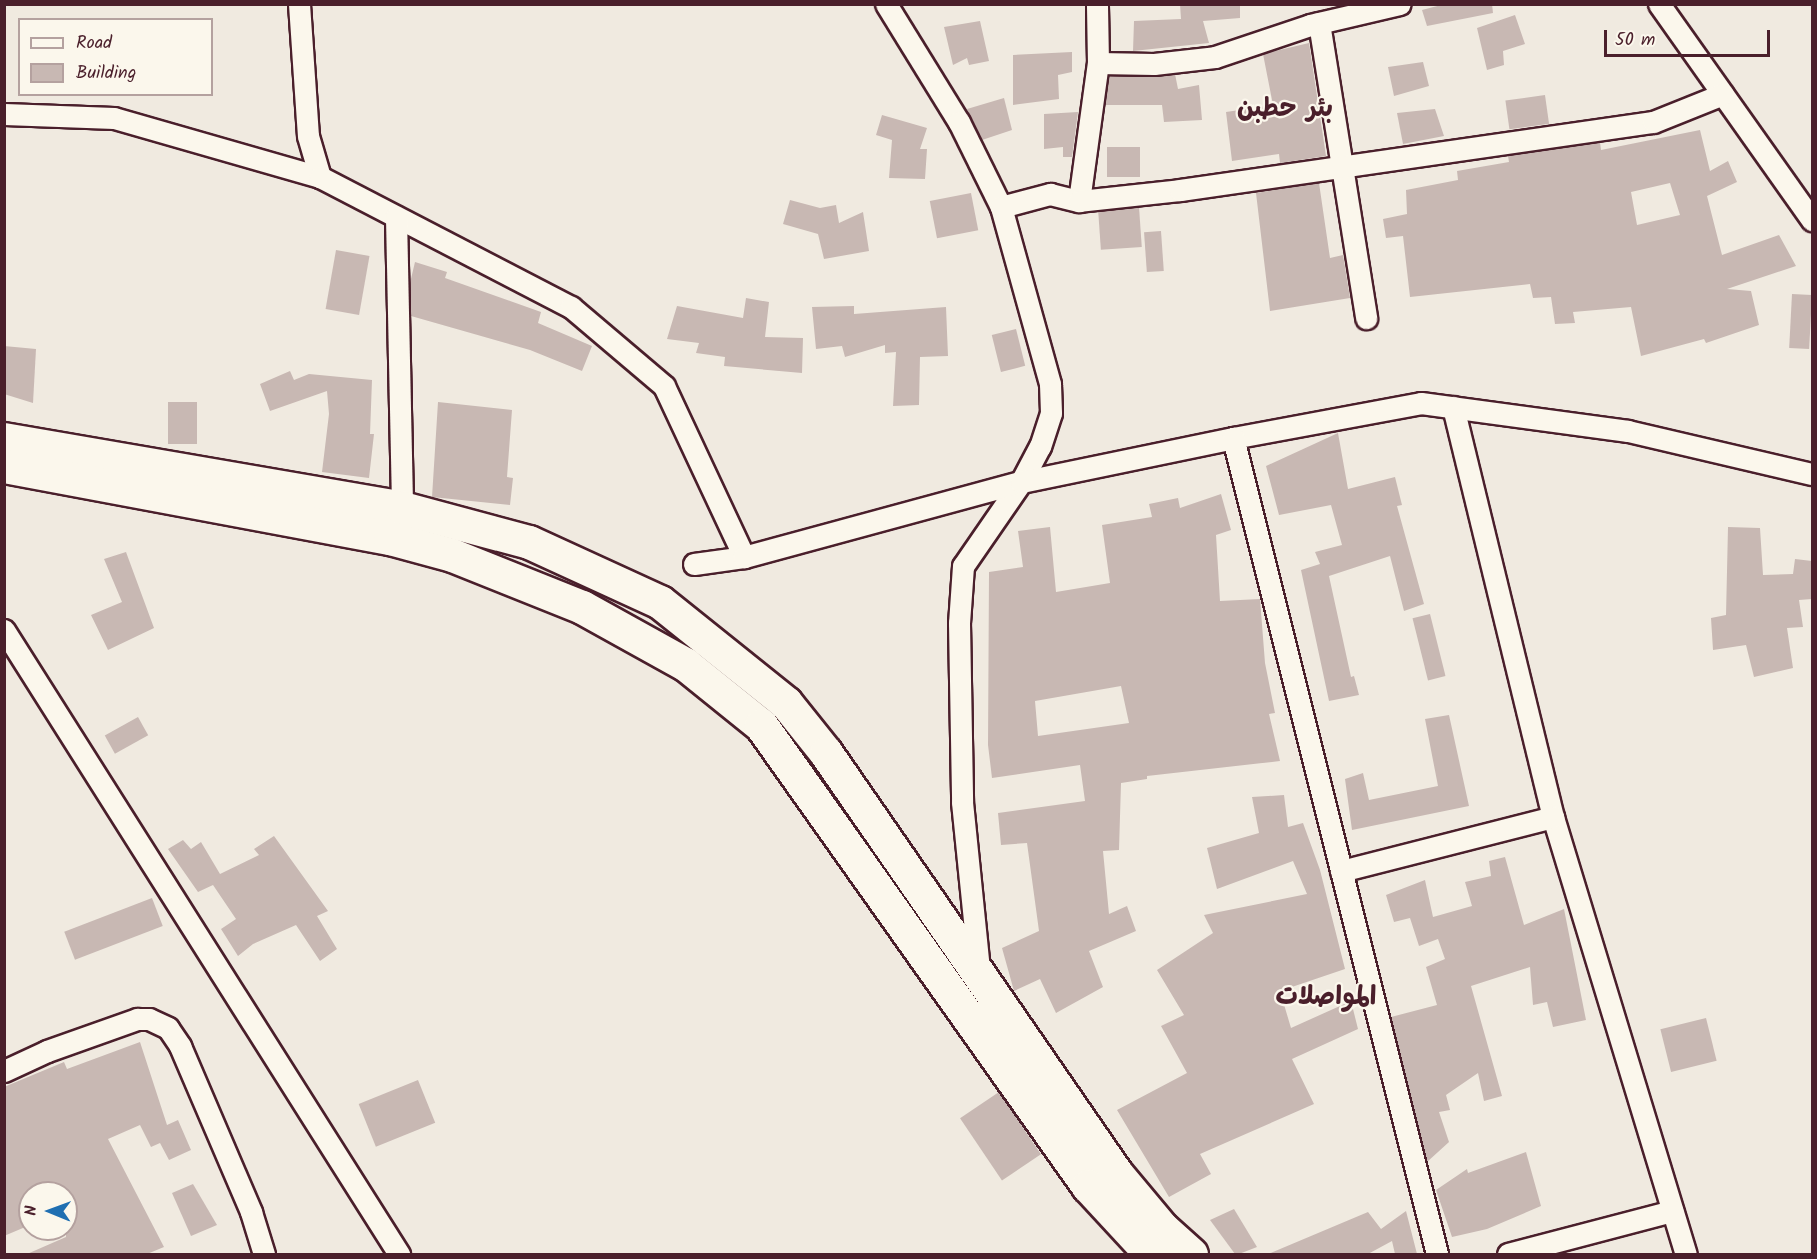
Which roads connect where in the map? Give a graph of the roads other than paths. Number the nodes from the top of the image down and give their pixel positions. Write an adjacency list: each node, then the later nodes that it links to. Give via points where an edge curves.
1 (299, 4): 11 (street, via 308,136)
2 (886, 4): 13 (street, via 959,122)
3 (1097, 4): 7 (street)
4 (1400, 4): 6 (street)
5 (1659, 4): 8 (street)
6 (1319, 23): 7 (street, via 1215,57 1154,64); 10 (street)
7 (1098, 63): 12 (street)
8 (1723, 94): 10 (street, via 1653,122); 15 (street)
9 (4, 114): 11 (street, via 114,118)
10 (1341, 169): 12 (street); 16 (street)
11 (320, 177): 14 (street)
12 (1078, 201): 13 (street, via 1050,194)
13 (1001, 207): 22 (street, via 1050,384 1051,413 1040,446)
14 (396, 217): 23 (street); 24 (street, via 571,307 664,386)
15 (1812, 220)
16 (1366, 318)
17 (1453, 407): 18 (street, via 1421,403); 21 (street, via 1628,431); 27 (street)
18 (1233, 438): 22 (street); 28 (street)
19 (4, 439): 23 (main road)
20 (4, 466): 34 (main road, via 390,538 452,555 582,607 685,664 761,725 1088,1186)
21 (1812, 474)
22 (1021, 482): 24 (street); 29 (street, via 963,566 959,623 962,802)
23 (402, 507): 29 (main road, via 529,542 602,574 660,602 742,664 786,703 826,753)
24 (744, 557): 25 (street)
25 (694, 564)
26 (4, 630): 33 (street)
27 (1553, 817): 28 (street); 31 (street)
28 (1341, 871): 36 (street)
29 (979, 975): 35 (main road, via 1116,1173 1162,1228)
30 (4, 1071): 32 (street, via 137,1019 149,1019 168,1029 184,1056 251,1212)
31 (1672, 1211): 37 (street); 38 (street)
32 (264, 1254)
33 (399, 1254)
34 (1151, 1254)
35 (1191, 1254)
36 (1437, 1254)
37 (1508, 1254)
38 (1686, 1254)

